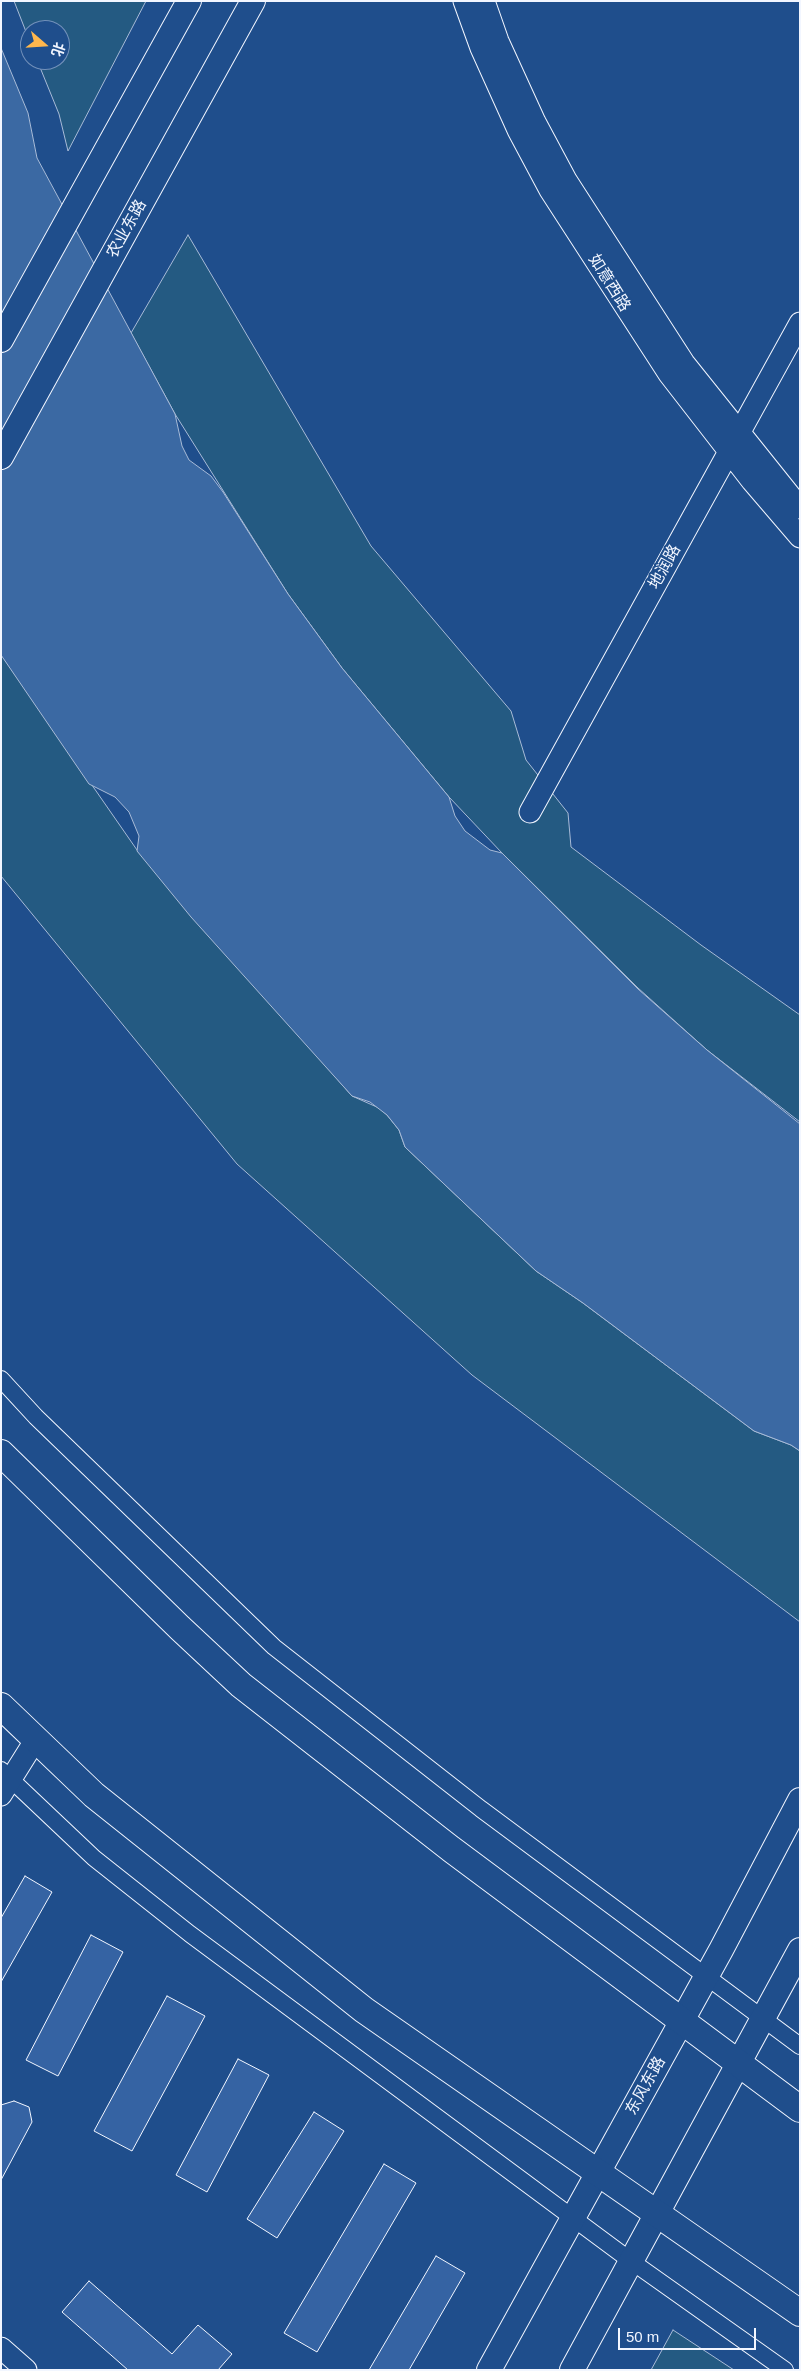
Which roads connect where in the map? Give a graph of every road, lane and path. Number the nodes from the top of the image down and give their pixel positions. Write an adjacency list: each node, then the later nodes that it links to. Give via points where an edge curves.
1 (189, 1): 6 (main road)
2 (253, 1): 8 (main road, 农业东路)
3 (464, 1): 7 (street, 如意西路, via 518,130 550,190 669,374)
4 (484, 1): 7 (street, 如意西路, via 498,41 535,122 566,180)
5 (800, 323): 7 (street, 地润路)
6 (1, 340)
7 (734, 442): 9 (street, 如意西路); 10 (street, 如意西路); 11 (street, 地润路)
8 (1, 457)
9 (800, 508)
10 (800, 536)
11 (530, 812)
12 (1, 1379): 19 (street, via 36,1417 274,1647 481,1809)
13 (1, 1452): 21 (main road, via 241,1685 451,1849)
14 (1, 1706): 15 (main road)
15 (36, 1739): 16 (street); 25 (main road, via 94,1796 364,2010)
16 (4, 1782): 27 (street, via 190,1934)
17 (800, 1800): 19 (main road, 东风东路)
18 (800, 1950): 20 (main road)
19 (706, 1977): 20 (street); 21 (main road, 东风东路)
20 (762, 2019): 22 (street); 23 (main road)
21 (681, 2021): 23 (main road); 25 (main road, 东风东路)
22 (800, 2046)
23 (738, 2064): 24 (main road); 26 (main road)
24 (800, 2110)
25 (597, 2174): 26 (main road); 27 (main road, 东风东路)
26 (657, 2215): 28 (main road); 29 (main road)
27 (572, 2218): 28 (street); 33 (main road, 东风东路)
28 (631, 2262): 31 (street); 34 (main road)
29 (800, 2313)
30 (1, 2348): 32 (street)
31 (780, 2367)
32 (26, 2370)
33 (489, 2370)
34 (572, 2370)

